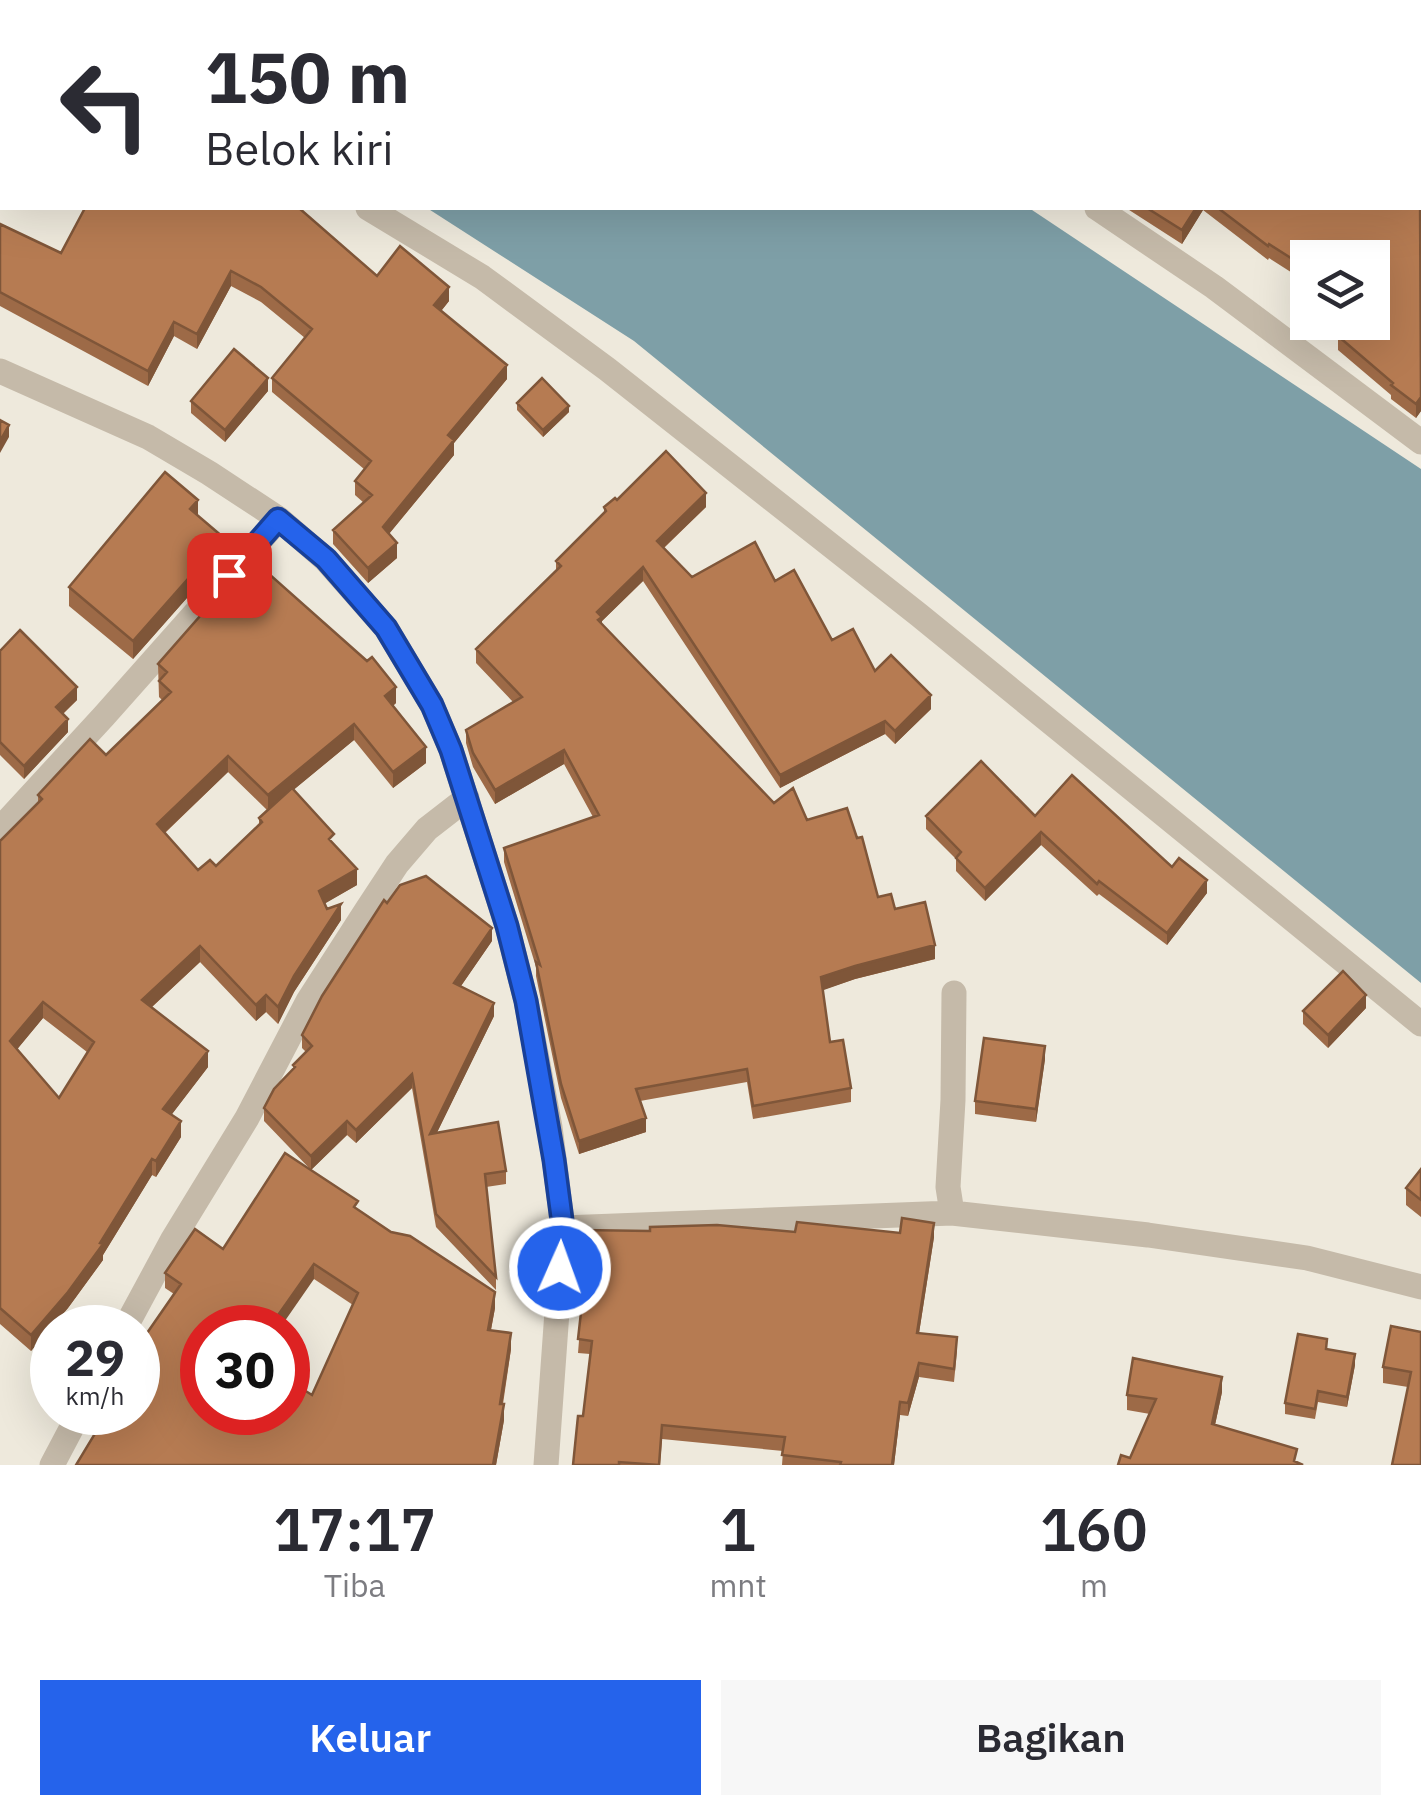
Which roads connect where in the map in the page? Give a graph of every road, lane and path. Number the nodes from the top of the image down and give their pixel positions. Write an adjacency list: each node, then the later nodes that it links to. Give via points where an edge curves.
1 (371, 210): 9 (street, via 482,278 608,369)
2 (1099, 210): 4 (street)
3 (0, 371): 5 (street, via 148,437)
4 (1421, 442)
5 (278, 519): 6 (street, via 326,559 386,628 432,705); 7 (street)
6 (467, 798): 11 (street, via 526,1001); 13 (street, via 396,864 308,1002)
7 (0, 829)
8 (954, 993): 10 (street)
9 (1421, 1024)
10 (952, 1213): 11 (street); 12 (street, via 1307,1258)
11 (563, 1228): 16 (street)
12 (1421, 1287)
13 (137, 1305)
14 (68, 1435): 15 (street)
15 (52, 1465)
16 (546, 1465)

